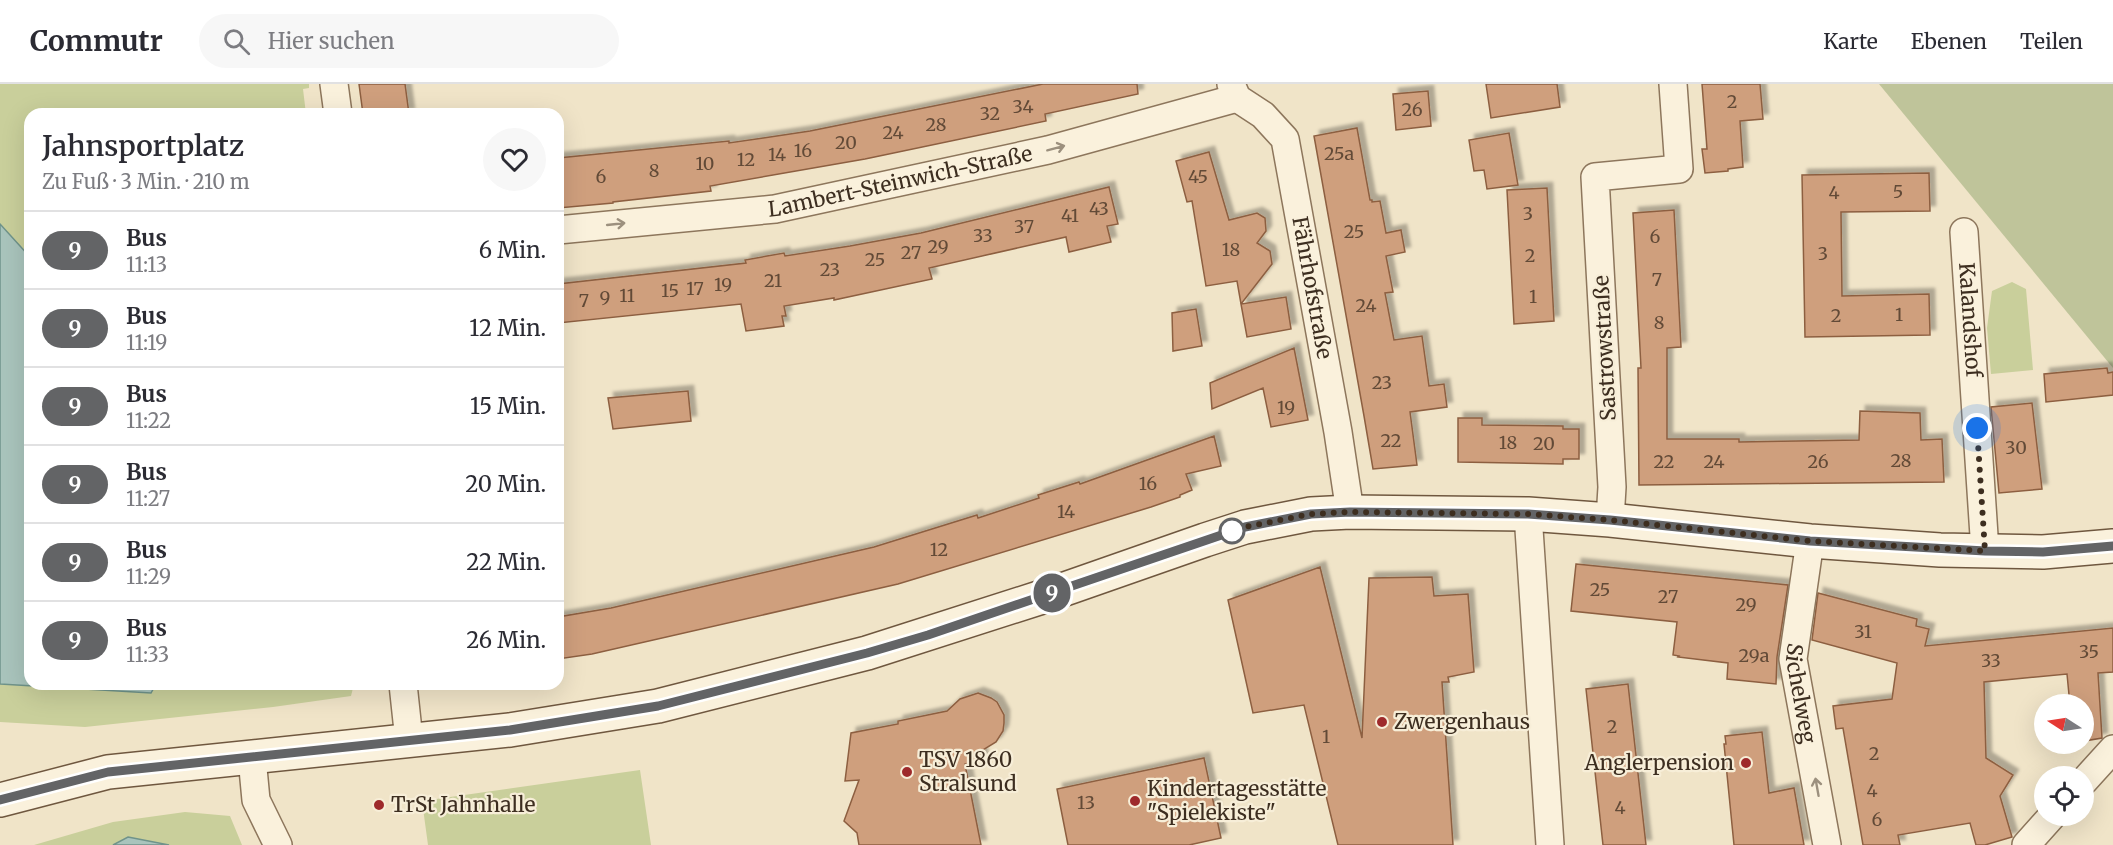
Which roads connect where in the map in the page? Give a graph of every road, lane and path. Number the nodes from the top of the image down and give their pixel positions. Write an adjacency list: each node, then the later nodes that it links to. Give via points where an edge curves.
1 (334, 84): 4 (street)
2 (1673, 84): 9 (street, Sastrowstraße, via 1679,169 1595,177 1612,477)
3 (1234, 91): 5 (street, Lambert-Steinwich-Straße, one-way to 3, via 775,209 1048,150); 7 (street, Fährhofstraße, via 1285,140)
4 (337, 108)
5 (564, 229)
6 (1964, 232): 12 (street, Kalandshof)
7 (1350, 512): 8 (main road); 14 (main road, via 1311,514 1245,527 928,635 669,703 510,730)
8 (1528, 514): 9 (main road); 21 (street)
9 (1610, 520): 10 (main road)
10 (1810, 541): 12 (main road); 22 (street, Sichelweg, one-way to 10, via 1792,659)
11 (2113, 546): 12 (main road, via 2043,552)
12 (1985, 551)
13 (404, 690): 14 (street)
14 (409, 740): 16 (main road)
15 (2113, 749): 17 (street)
16 (252, 758): 18 (main road, via 108,772); 20 (street, via 256,800)
17 (2094, 771)
18 (0, 800)
19 (2043, 826): 23 (street)
20 (278, 845)
21 (1550, 845)
22 (1827, 845)
23 (2026, 845)

